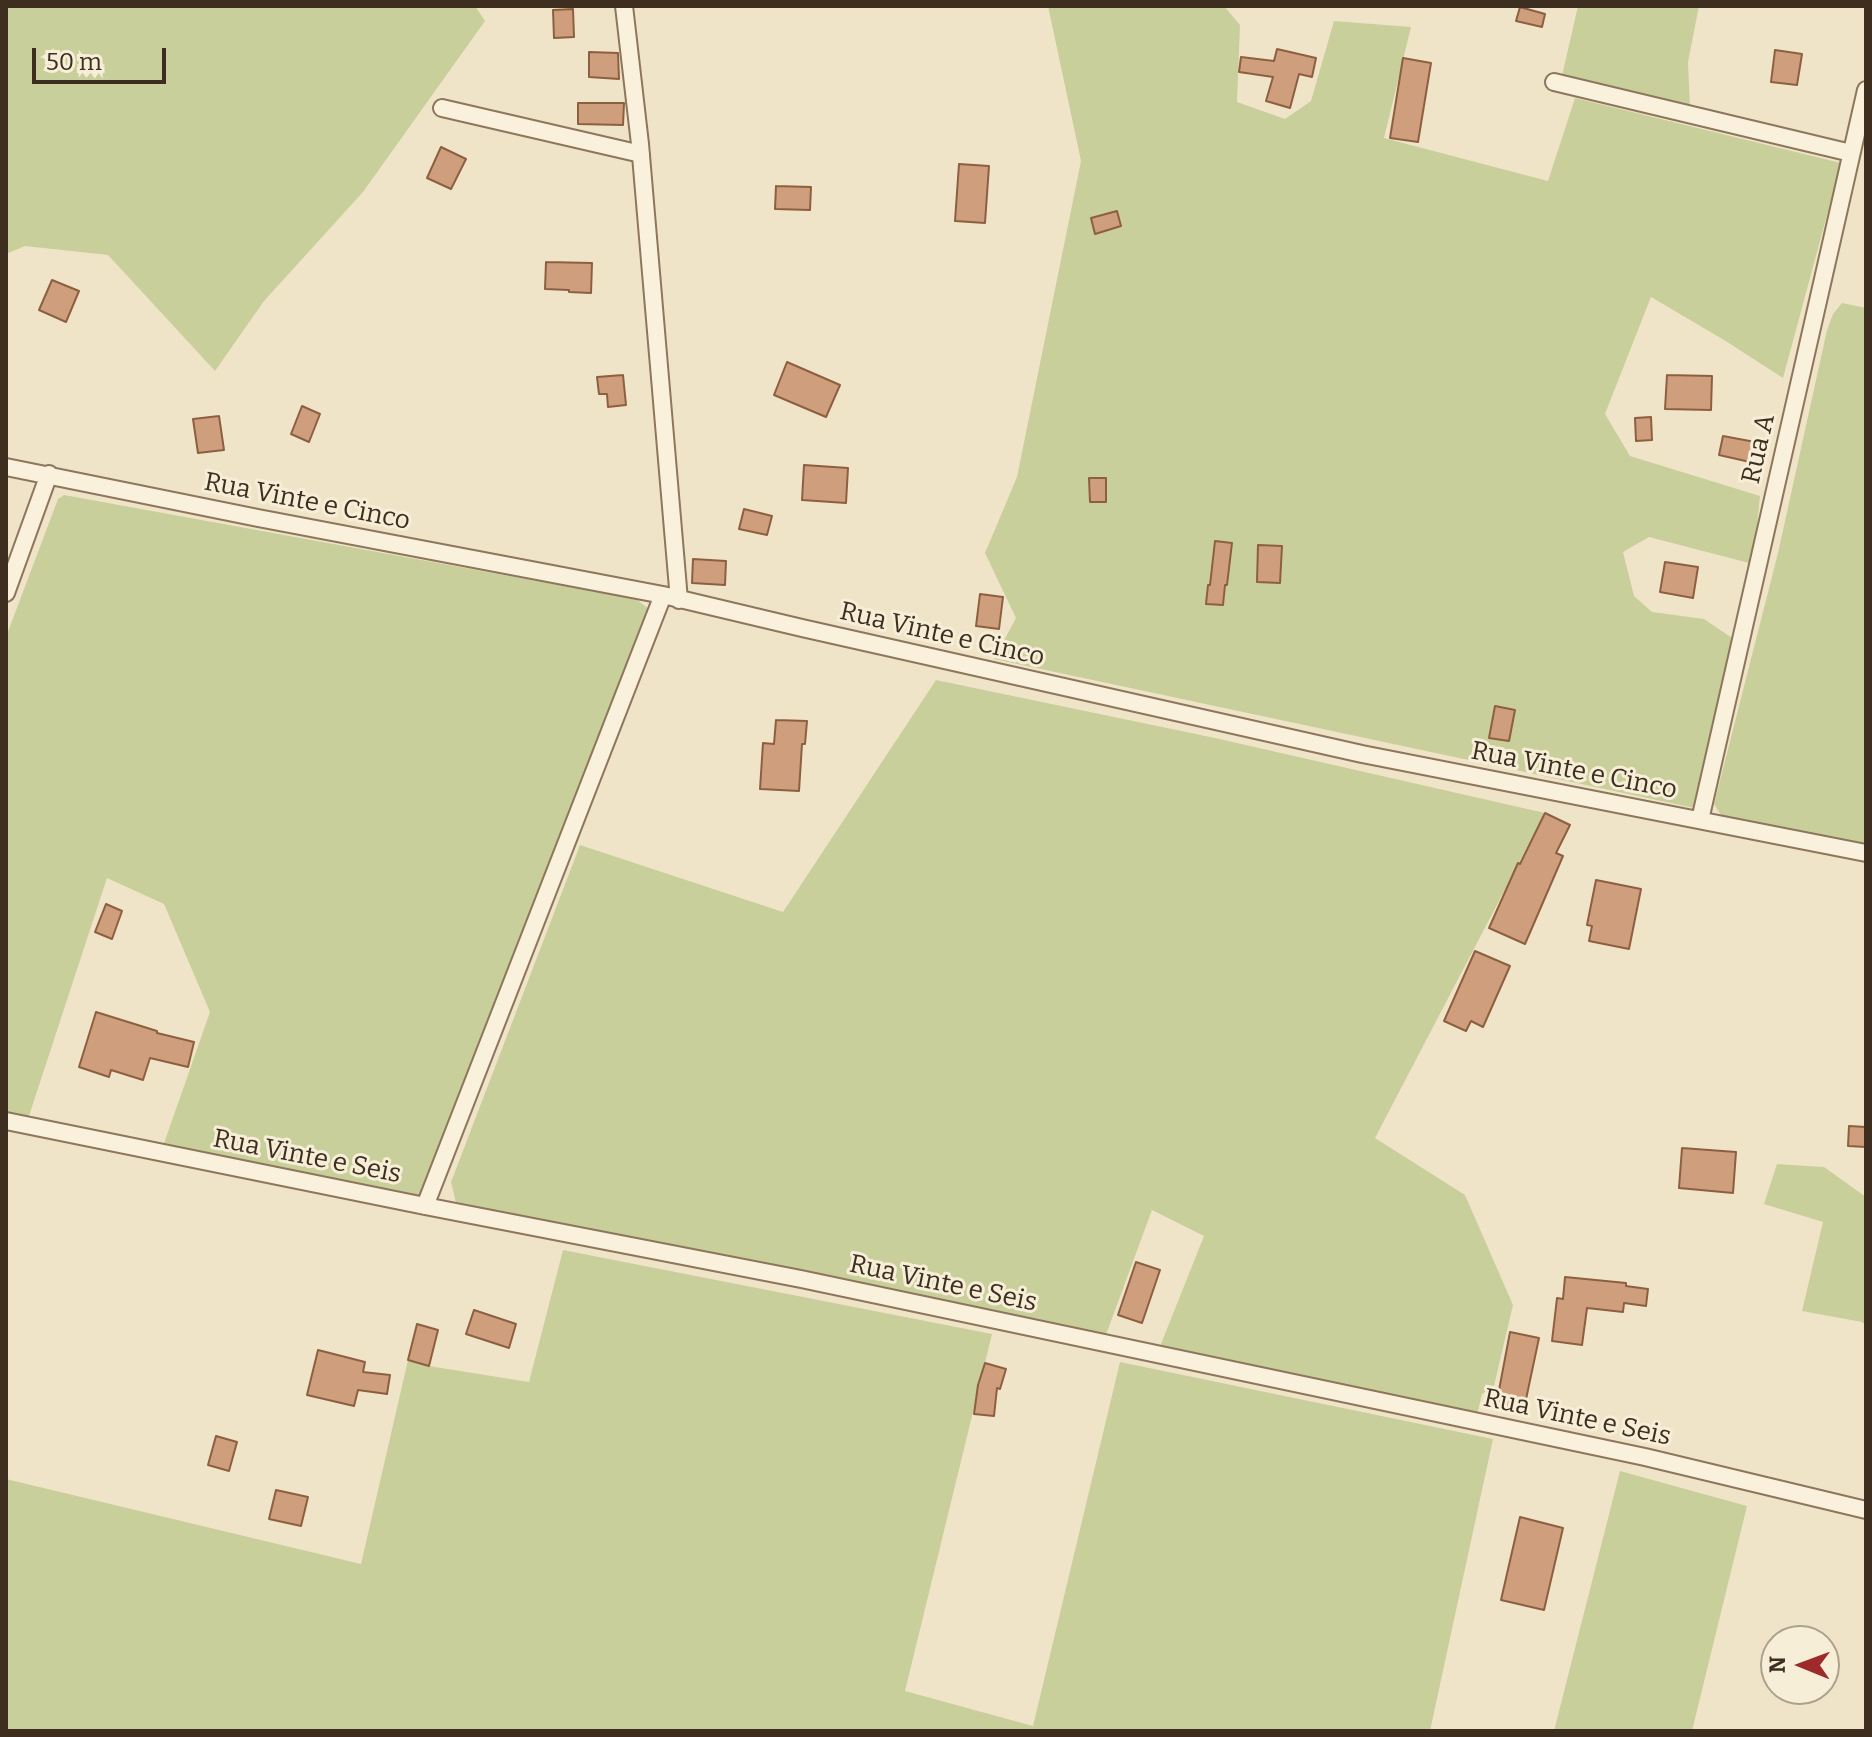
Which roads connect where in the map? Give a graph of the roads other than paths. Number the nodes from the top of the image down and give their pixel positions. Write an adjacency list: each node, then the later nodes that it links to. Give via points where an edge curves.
1 (624, 6): 6 (street)
2 (1554, 82): 5 (street)
3 (1866, 90): 5 (street, Rua A)
4 (442, 108): 6 (street)
5 (1851, 153): 11 (street, Rua A)
6 (641, 154): 10 (street)
7 (6, 467): 8 (street, Rua Vinte e Cinco)
8 (49, 474): 9 (street); 10 (street, Rua Vinte e Cinco)
9 (6, 593)
10 (671, 597): 11 (street, Rua Vinte e Cinco, via 1362,754); 14 (street)
11 (1700, 820): 12 (street, Rua Vinte e Cinco)
12 (1866, 853)
13 (6, 1121): 14 (street, Rua Vinte e Seis)
14 (425, 1206): 15 (street, Rua Vinte e Seis, via 816,1282 1570,1441)
15 (1866, 1510)

